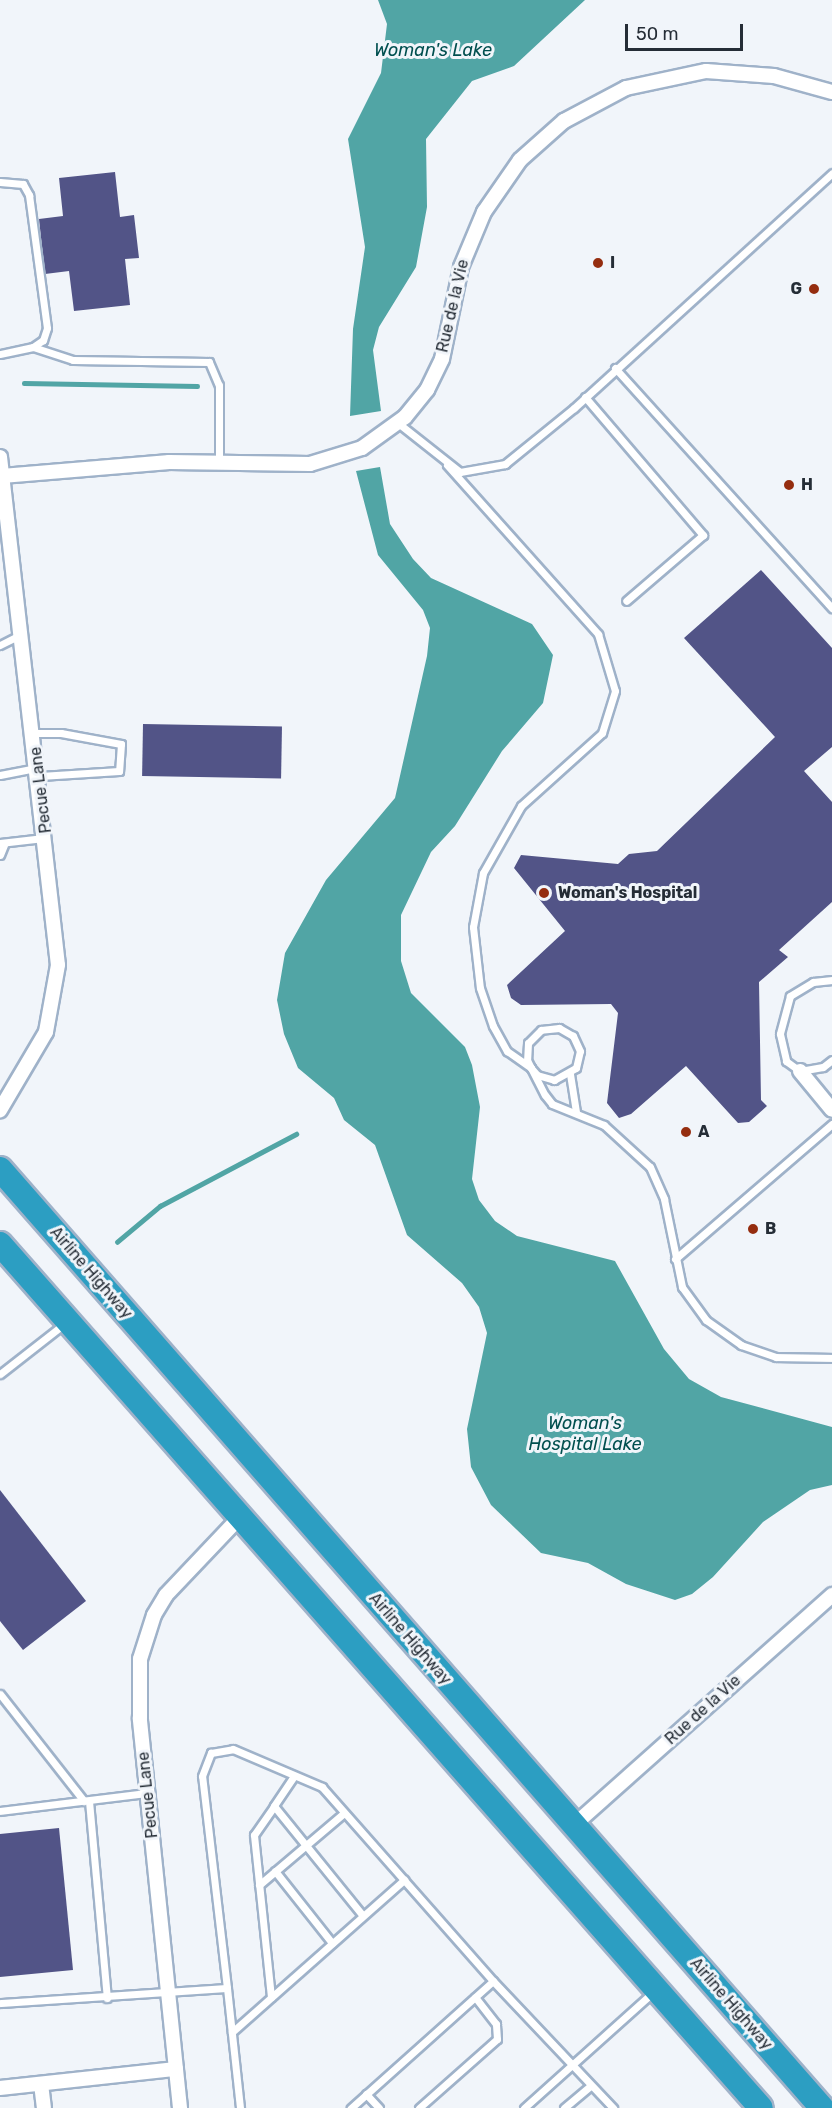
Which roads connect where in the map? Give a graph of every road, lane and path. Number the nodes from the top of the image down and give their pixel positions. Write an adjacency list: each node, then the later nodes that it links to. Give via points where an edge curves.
1 (832, 92): 8 (street, Rue de la Vie, via 774,76 705,71 626,88 564,121 520,160 484,212 461,267 442,359 427,390)
2 (832, 173): 6 (lane)
3 (0, 182): 4 (lane, via 23,184 33,210 47,328 43,340)
4 (33, 348): 5 (lane); 10 (lane, via 73,360 209,362 219,385)
5 (0, 354)
6 (615, 368): 7 (lane); 14 (lane)
7 (585, 397): 11 (lane, via 505,464 470,472); 13 (lane, via 703,535)
8 (398, 423): 10 (street, Rue de la Vie, via 362,448 318,463); 11 (lane)
9 (0, 457): 12 (street, Pecue Lane)
10 (219, 462): 12 (street, Rue de la Vie)
11 (447, 465): 25 (lane, via 584,615 598,633 612,669 615,691 602,734 521,806 496,847 475,899 473,936 480,988 507,1051)
12 (1, 477): 15 (street, Pecue Lane)
13 (626, 601)
14 (832, 608)
15 (22, 634): 16 (lane); 17 (street, Pecue Lane)
16 (0, 645)
17 (34, 733): 18 (street, Pecue Lane); 18 (lane, via 61,733 121,744 118,771)
18 (39, 772): 19 (lane); 20 (street, Pecue Lane)
19 (0, 775)
20 (47, 837): 21 (lane); 28 (street, Pecue Lane, via 58,965 55,995 32,1062)
21 (2, 844): 22 (lane)
22 (0, 855)
23 (832, 980): 26 (lane, via 801,987 784,1007 782,1046 786,1061)
24 (832, 1060): 26 (lane, via 824,1067)
25 (531, 1068): 27 (lane, via 545,1079); 27 (lane, via 526,1051 534,1035 559,1028 578,1043 579,1060); 30 (lane, via 552,1104 561,1111)
26 (800, 1071): 29 (street)
27 (570, 1074): 30 (lane)
28 (0, 1110)
29 (832, 1110)
30 (576, 1112): 34 (lane, via 611,1131 650,1167 664,1199)
31 (832, 1124): 34 (lane)
32 (0, 1169): 47 (highway, Airline Highway)
33 (0, 1244): 35 (highway)
34 (675, 1259): 36 (lane, via 682,1287 706,1320 741,1345 776,1357)
35 (68, 1321): 37 (lane); 38 (highway)
36 (832, 1358)
37 (0, 1374)
38 (241, 1516): 42 (street, Pecue Lane, via 185,1570 166,1595 147,1634 139,1687); 56 (highway)
39 (832, 1594): 47 (street, Rue de la Vie)
40 (0, 1694): 43 (lane)
41 (294, 1776): 44 (lane); 46 (lane, via 322,1787); 55 (lane, via 233,1749 211,1753 203,1764)
42 (147, 1793): 43 (lane); 57 (street, Pecue Lane)
43 (86, 1801): 45 (lane); 60 (lane)
44 (274, 1806): 48 (lane); 51 (lane, via 254,1835)
45 (0, 1811)
46 (344, 1812): 48 (lane); 50 (lane)
47 (574, 1826): 79 (highway, Airline Highway)
48 (305, 1844): 49 (lane); 52 (lane)
49 (275, 1871): 51 (lane); 53 (lane)
50 (404, 1880): 52 (lane); 54 (lane)
51 (259, 1885): 58 (lane)
52 (363, 1916): 53 (lane)
53 (332, 1943): 58 (lane)
54 (493, 1981): 59 (lane); 63 (lane)
55 (227, 1988): 57 (lane); 62 (lane)
56 (654, 1991): 63 (lane); 78 (highway)
57 (168, 1994): 60 (lane); 64 (street, Pecue Lane)
58 (271, 1997): 62 (lane)
59 (475, 1997): 68 (lane); 74 (lane, via 496,2024 497,2039)
60 (107, 1998): 61 (lane)
61 (0, 2003)
62 (232, 2032): 71 (lane)
63 (572, 2064): 66 (lane); 75 (lane)
64 (176, 2069): 65 (street); 70 (street, Pecue Lane)
65 (41, 2084): 67 (street); 69 (street)
66 (591, 2085): 76 (lane); 77 (lane)
67 (0, 2088)
68 (366, 2094): 72 (lane); 73 (lane)
69 (44, 2108)
70 (180, 2108)
71 (240, 2108)
72 (351, 2108)
73 (379, 2108)
74 (419, 2108)
75 (524, 2108)
76 (565, 2108)
77 (613, 2108)
78 (761, 2108)
79 (822, 2108)

